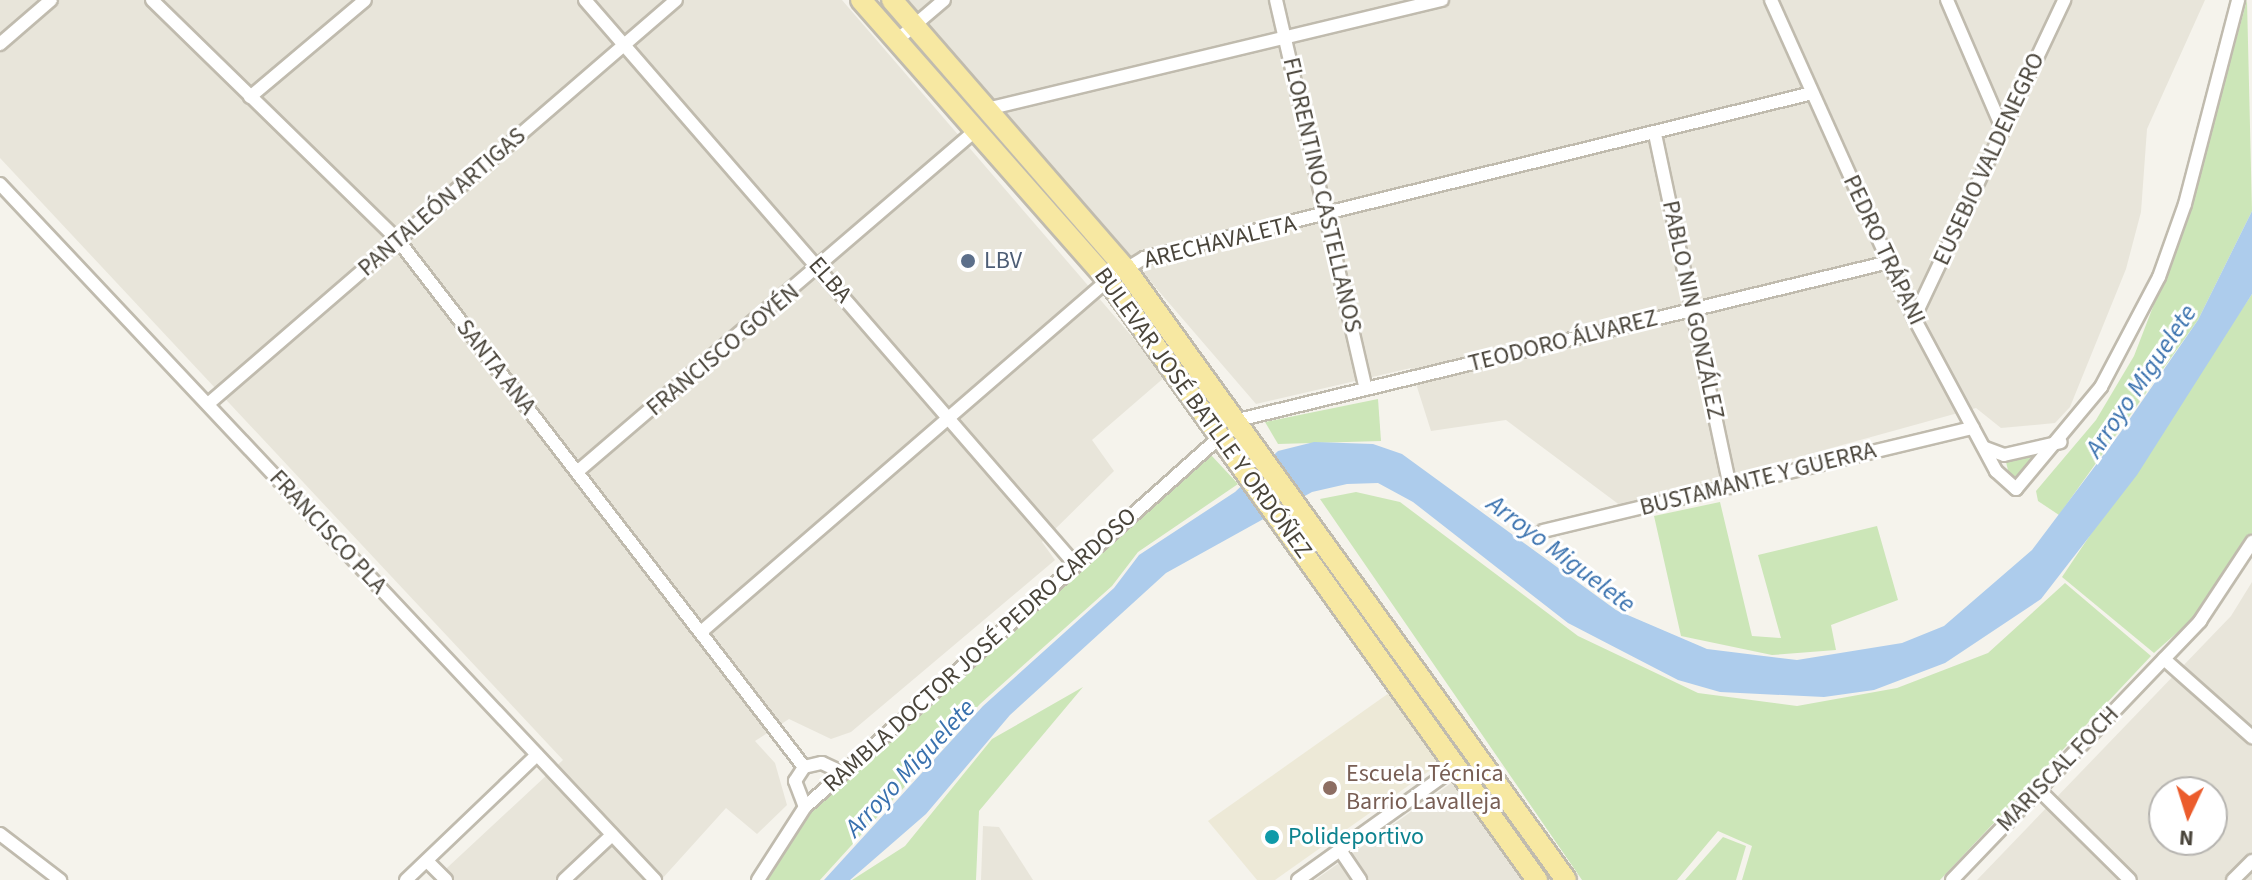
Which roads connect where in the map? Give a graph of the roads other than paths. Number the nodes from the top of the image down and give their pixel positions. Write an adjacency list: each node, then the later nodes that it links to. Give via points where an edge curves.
1 (51, 0): 18 (street)
2 (152, 0): 21 (street, SANTA ANA)
3 (365, 0): 21 (street)
4 (585, 0): 19 (street, ELBA)
5 (676, 0): 19 (street, PANTALEÓN ARTIGAS)
6 (861, 0): 17 (main road, BULEVAR JOSÉ BATLLE Y ORDÓÑEZ)
7 (892, 0): 15 (main road, BULEVAR JOSÉ BATLLE Y ORDÓÑEZ)
8 (944, 0): 15 (street)
9 (1276, 0): 16 (street, FLORENTINO CASTELLANOS)
10 (1442, 0): 16 (street)
11 (1771, 0): 20 (street, PEDRO TRÁPANI)
12 (1947, 0): 23 (street)
13 (2064, 0): 23 (street, EUSEBIO VALDENEGRO)
14 (2238, 0): 40 (street, via 2173,243 2126,344)
15 (914, 25): 17 (street); 22 (main road, BULEVAR JOSÉ BATLLE Y ORDÓÑEZ)
16 (1285, 38): 22 (street); 27 (street, FLORENTINO CASTELLANOS)
17 (896, 41): 24 (main road, BULEVAR JOSÉ BATLLE Y ORDÓÑEZ)
18 (0, 44)
19 (624, 45): 28 (street, PANTALEÓN ARTIGAS); 30 (street, ELBA)
20 (1812, 93): 25 (street, ARECHAVALETA); 29 (street, PEDRO TRÁPANI)
21 (250, 97): 28 (street, SANTA ANA)
22 (987, 109): 31 (main road, BULEVAR JOSÉ BATLLE Y ORDÓÑEZ)
23 (2003, 130): 33 (street, EUSEBIO VALDENEGRO)
24 (975, 131): 30 (street, FRANCISCO GOYÉN); 31 (main road, BULEVAR JOSÉ BATLLE Y ORDÓÑEZ)
25 (1655, 134): 27 (street, ARECHAVALETA); 32 (street, PABLO NIN GONZÁLEZ)
26 (0, 184): 35 (street, FRANCISCO PLA)
27 (1327, 215): 31 (street, ARECHAVALETA); 34 (street, FLORENTINO CASTELLANOS)
28 (398, 240): 35 (street, PANTALEÓN ARTIGAS); 42 (street, SANTA ANA)
29 (1889, 262): 32 (street, TEODORO ÁLVAREZ); 33 (street, PEDRO TRÁPANI)
30 (820, 268): 36 (street, ELBA); 42 (street, FRANCISCO GOYÉN)
31 (1116, 274): 36 (street, ARECHAVALETA); 37 (main road, BULEVAR JOSÉ BATLLE Y ORDÓÑEZ); 39 (main road, BULEVAR JOSÉ BATLLE Y ORDÓÑEZ)
32 (1692, 310): 34 (street, TEODORO ÁLVAREZ); 43 (street, PABLO NIN GONZÁLEZ)
33 (1914, 318): 38 (street, PEDRO TRÁPANI)
34 (1366, 389): 37 (street, TEODORO ÁLVAREZ)
35 (208, 404): 51 (street, FRANCISCO PLA)
36 (950, 416): 47 (street, ELBA); 48 (street, ARECHAVALETA)
37 (1238, 420): 44 (main road, BULEVAR JOSÉ BATLLE Y ORDÓÑEZ)
38 (1973, 428): 41 (street, PEDRO TRÁPANI); 43 (street, BUSTAMANTE Y GUERRA)
39 (1221, 436): 44 (main road, BULEVAR JOSÉ BATLLE Y ORDÓÑEZ); 47 (street, RAMBLA DOCTOR JOSÉ PEDRO CARDOSO)
40 (2063, 440): 41 (street, via 2004,455); 41 (street, PEDRO TRÁPANI, via 2016,489 2002,479)
41 (1985, 448)
42 (577, 472): 48 (street, SANTA ANA)
43 (1730, 487): 45 (street, BUSTAMANTE Y GUERRA)
44 (1293, 515): 52 (main road, BULEVAR JOSÉ BATLLE Y ORDÓÑEZ); 59 (main road, BULEVAR JOSÉ BATLLE Y ORDÓÑEZ)
45 (1543, 531)
46 (2252, 542): 49 (street, MARISCAL FOCH, via 2220,597)
47 (1073, 562): 54 (street, RAMBLA DOCTOR JOSÉ PEDRO CARDOSO)
48 (701, 632): 53 (street, SANTA ANA)
49 (2164, 659): 50 (street); 55 (street, MARISCAL FOCH)
50 (2252, 737)
51 (537, 755): 58 (street, FRANCISCO PLA); 62 (street)
52 (1457, 766): 60 (street); 61 (main road, BULEVAR JOSÉ BATLLE Y ORDÓÑEZ)
53 (804, 767): 54 (street, via 822,763); 56 (street, via 795,781)
54 (843, 773): 56 (street, RAMBLA DOCTOR JOSÉ PEDRO CARDOSO)
55 (2038, 789): 74 (street, MARISCAL FOCH); 75 (street)
56 (805, 807): 69 (street, RAMBLA DOCTOR JOSÉ PEDRO CARDOSO)
57 (0, 834): 64 (street)
58 (612, 835): 67 (street); 68 (street, FRANCISCO PLA)
59 (1534, 836): 61 (street); 73 (main road, BULEVAR JOSÉ BATLLE Y ORDÓÑEZ)
60 (1340, 850): 70 (street); 71 (street)
61 (1515, 850): 72 (main road, BULEVAR JOSÉ BATLLE Y ORDÓÑEZ)
62 (427, 861): 65 (street); 66 (street)
63 (2252, 861): 76 (street)
64 (60, 880)
65 (406, 880)
66 (446, 880)
67 (564, 880)
68 (655, 880)
69 (758, 880)
70 (1298, 880)
71 (1360, 880)
72 (1537, 880)
73 (1566, 880)
74 (1952, 880)
75 (2130, 880)
76 (2233, 880)

